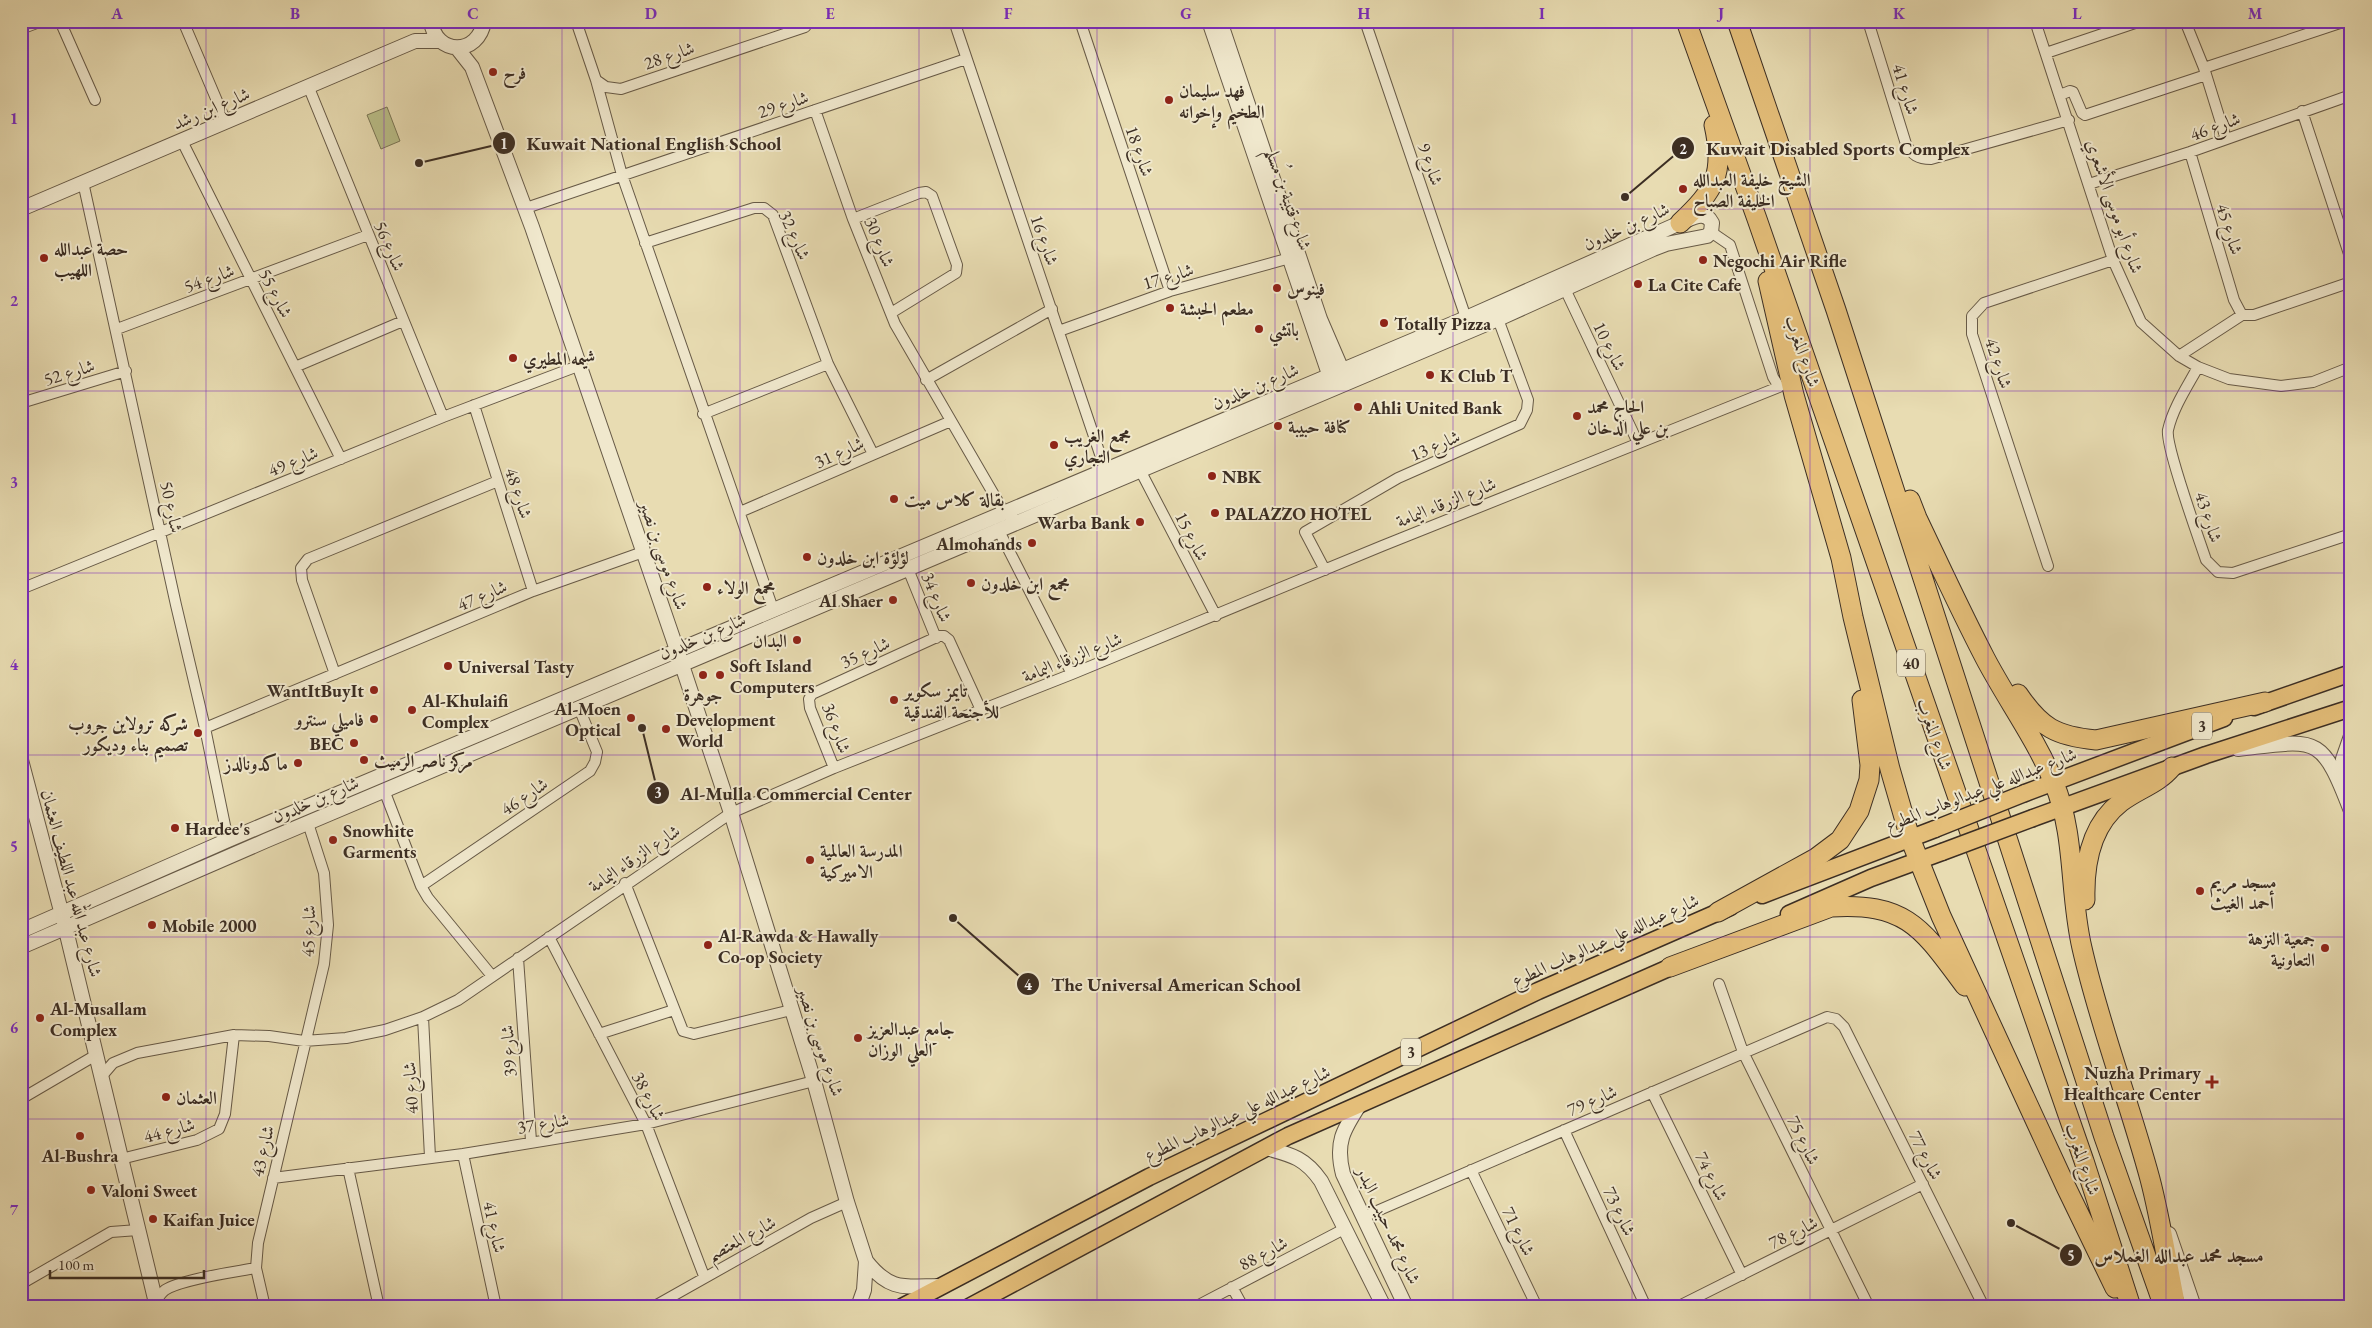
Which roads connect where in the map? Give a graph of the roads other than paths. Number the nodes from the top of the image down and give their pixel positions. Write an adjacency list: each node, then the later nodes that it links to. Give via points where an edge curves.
1 (42, 21): 20 (street)
2 (60, 21): 34 (street)
3 (183, 21): 38 (street)
4 (430, 21): 21 (street, شارع ابن رشد); 22 (street, via 434,35)
5 (484, 21): 23 (street, via 483,29)
6 (576, 21): 30 (street)
7 (810, 21): 30 (street, شارع 28, via 805,27 621,89 606,87)
8 (954, 21): 26 (street, شارع 16)
9 (1080, 21): 59 (street, شارع 18)
10 (1209, 21): 53 (street, شارع قتيبة بن مُسلم)
11 (1220, 21): 76 (street, شارع قتيبة بن مُسلم)
12 (1365, 21): 64 (street, شارع 9)
13 (1686, 21): 27 (highway, شارع المغرب / 40)
14 (1737, 21): 61 (highway, شارع المغرب / 40)
15 (1868, 21): 37 (street, شارع 41, via 1906,144 1917,157 1930,159)
16 (2035, 21): 25 (street, شارع أبو موسى الأشعري)
17 (2141, 21): 25 (street)
18 (2184, 21): 29 (street)
19 (2346, 21): 29 (street)
20 (21, 29)
21 (415, 41): 22 (street, شارع ابن رشد); 31 (street, شارع ابن رشد)
22 (440, 41): 24 (street)
23 (474, 42): 24 (street); 28 (street, شارع موسى بن نصير)
24 (457, 48): 28 (street, شارع موسى بن نصير)
25 (2046, 53): 32 (street, شارع أبو موسى الأشعري)
26 (966, 59): 35 (street, شارع 29); 60 (street, شارع 16)
27 (1701, 65): 48 (highway, شارع المغرب / 40); 49 (highway, via 1716,133 1717,177 1704,200)
28 (472, 68): 46 (street, شارع موسى بن نصير)
29 (2205, 72): 32 (street, via 2085,115 2073,92); 39 (street)
30 (596, 80): 42 (street)
31 (309, 88): 38 (street, شارع ابن رشد); 51 (street, شارع 56)
32 (2060, 95): 37 (street, شارع أبو موسى الأشعري)
33 (2351, 95): 36 (street, شارع 46)
34 (95, 100)
35 (815, 110): 42 (street, شارع 29); 47 (street, شارع 30)
36 (2302, 111): 39 (street, شارع 46); 55 (street)
37 (2069, 120): 44 (street, شارع أبو موسى الأشعري)
38 (226, 122): 40 (street, شارع ابن رشد)
39 (2226, 140): 41 (street, شارع 46)
40 (182, 141): 43 (street, شارع ابن رشد); 56 (street, شارع 55)
41 (2190, 152): 44 (street, شارع 46); 63 (street, شارع 45, via 2234,300)
42 (622, 175): 46 (street, شارع 29); 52 (street)
43 (83, 182): 45 (street, شارع ابن رشد); 67 (street, شارع 50)
44 (2089, 184): 54 (street, شارع أبو موسى الأشعري)
45 (21, 208)
46 (526, 208): 71 (street, شارع موسى بن نصير)
47 (853, 219): 62 (street, شارع 30); 62 (street, via 919,193 926,192 932,196 957,265 956,273)
48 (1757, 219): 104 (highway, via 1771,298 1794,395 1841,558); 206 (highway, شارع المغرب / 40, via 2084,1161)
49 (1680, 223): 50 (street, شارع بن خلدون, via 1704,216 1712,223); 64 (street, شارع بن خلدون)
50 (1711, 232): 58 (street, شارع بن خلدون, via 1707,236 1666,244); 85 (street, شارع الزرقاء اليمامة, via 1730,244 1779,387)
51 (368, 235): 56 (street, شارع 54); 66 (street, شارع 56)
52 (645, 243): 70 (street, شارع 32, via 754,208 764,208 772,215); 82 (street)
53 (1290, 258): 59 (street, شارع 17); 76 (street, شارع قتيبة بن مُسلم)
54 (2113, 260): 69 (street, شارع أبو موسى الأشعري, via 2141,322); 97 (street, شارع 42, via 1984,303 1972,316 1972,334)
55 (2351, 260)
56 (251, 280): 67 (street, شارع 54); 72 (street, شارع 55)
57 (2351, 282): 63 (street, via 2254,315)
58 (1564, 289): 65 (street, شارع بن خلدون); 85 (street, شارع 10)
59 (1170, 291): 68 (street, شارع 17)
60 (1052, 308): 68 (street, شارع 16); 77 (street)
61 (1836, 310): 105 (highway, via 1856,352 1917,518); 207 (highway, شارع المغرب / 40, via 2104,1137)
62 (891, 313): 77 (street, شارع 30)
63 (2242, 315): 69 (street)
64 (1466, 318): 76 (street, شارع بن خلدون)
65 (1498, 319): 78 (street, شارع بن خلدون); 99 (street, شارع 13, via 1528,400 1520,424 1398,478 1305,532)
66 (403, 320): 72 (street); 83 (street, شارع 56)
67 (116, 329): 75 (street, شارع 50)
68 (1059, 331): 88 (street, شارع 16)
69 (2179, 356): 73 (street, شارع أبو موسى الأشعري)
70 (828, 364): 82 (street); 86 (street, شارع 32)
71 (578, 366): 81 (street, شارع 49); 96 (street, شارع موسى بن نصير)
72 (295, 367): 87 (street, شارع 55)
73 (2198, 367): 74 (street, شارع أبو موسى الأشعري, via 2229,379 2281,386 2313,382); 95 (street, شارع 43, via 2168,432 2171,452 2206,560 2218,572 2232,573)
74 (2351, 367)
75 (126, 372): 80 (street, شارع 52); 94 (street, شارع 50)
76 (1335, 372): 78 (street, شارع قتيبة بن مُسلم); 79 (street, شارع قتيبة بن مُسلم); 88 (street, شارع بن خلدون)
77 (926, 380): 84 (street, شارع 30)
78 (1348, 383): 79 (street, شارع بن خلدون)
79 (1334, 389): 89 (street, شارع بن خلدون)
80 (21, 403)
81 (474, 405): 83 (street, شارع 49); 90 (street, شارع 48)
82 (703, 414): 91 (street)
83 (443, 417): 87 (street, شارع 49)
84 (951, 421): 86 (street, شارع 31); 92 (street, شارع 30)
85 (1638, 443): 99 (street, شارع الزرقاء اليمامة)
86 (873, 454): 91 (street, شارع 31)
87 (341, 459): 94 (street, شارع 49)
88 (1105, 469): 92 (street, شارع بن خلدون)
89 (1140, 470): 93 (street, شارع بن خلدون); 103 (street, شارع 15)
90 (498, 482): 101 (street, شارع 48); 110 (street, via 308,559 301,568 302,580)
91 (740, 512): 102 (street)
92 (1004, 512): 102 (street, شارع بن خلدون)
93 (999, 531): 98 (street, شارع بن خلدون); 111 (street)
94 (160, 532): 100 (street, شارع 49); 117 (street, شارع 50)
95 (2351, 534)
96 (643, 552): 101 (street, شارع 47); 107 (street, شارع موسى بن نصير)
97 (2048, 566)
98 (908, 569): 106 (street, شارع 34); 108 (street, شارع بن خلدون)
99 (1325, 570): 103 (street, شارع الزرقاء اليمامة)
100 (21, 589)
101 (533, 591): 110 (street, شارع 47)
102 (773, 609): 107 (street, شارع بن خلدون)
103 (1216, 616): 111 (street, شارع الزرقاء اليمامة)
104 (1853, 617): 130 (highway); 136 (highway, via 1870,765 1863,802 1840,840 1816,858)
105 (1968, 619): 113 (highway, via 2028,710 2049,729 2072,738 2096,740 2123,736); 123 (highway, via 1985,658)
106 (936, 638): 112 (street, شارع 35, via 812,694); 116 (street, via 944,636 949,640)
107 (677, 650): 108 (street, شارع موسى بن نصير); 131 (street, شارع بن خلدون)
108 (681, 665): 114 (street, شارع بن خلدون); 128 (street, شارع موسى بن نصير)
109 (2351, 673): 113 (main road, شارع عبدالله علي عبدالوهاب المطوع / 3)
110 (336, 674): 117 (street, شارع 47)
111 (1072, 674): 116 (street, شارع الزرقاء اليمامة)
112 (809, 699): 122 (street, شارع 36)
113 (2265, 702): 123 (main road, شارع عبدالله علي عبدالوهاب المطوع / 3)
114 (579, 708): 125 (street, شارع بن خلدون); 134 (street, شارع 46, via 597,752 590,771)
115 (2351, 708): 119 (main road, 3)
116 (981, 710): 122 (street, شارع الزرقاء اليمامة)
117 (205, 728): 131 (street, شارع 50)
118 (2351, 736): 127 (street, via 2343,765)
119 (2217, 752): 121 (main road, 3); 127 (street, via 2282,743 2314,747 2330,764)
120 (21, 760): 124 (street, شارع عبد الله عبد اللطيف العثمان)
121 (2172, 767): 126 (main road, 3); 143 (highway, via 2161,778 2113,809 2093,842 2086,867 2085,887)
122 (834, 768): 128 (street, شارع الزرقاء اليمامة)
123 (2054, 782): 126 (highway); 130 (main road, شارع عبدالله علي عبدالوهاب المطوع / 3, bridge)
124 (24, 788): 135 (street, شارع عبد الله عبد اللطيف العثمان)
125 (384, 790): 129 (street, شارع بن خلدون); 134 (street)
126 (2063, 807): 132 (main road, 3, bridge); 143 (highway, via 2071,844 2078,932)
127 (2350, 810)
128 (731, 813): 133 (street, شارع الزرقاء اليمامة); 147 (street, شارع موسى بن نصير)
129 (308, 823): 137 (street, شارع بن خلدون); 153 (street, شارع 45, via 324,874 328,925 324,964)
130 (1910, 838): 132 (highway); 136 (main road, شارع عبدالله علي عبدالوهاب المطوع / 3)
131 (228, 840): 135 (street, شارع بن خلدون)
132 (1919, 860): 142 (main road, 3); 149 (highway, via 1941,916)
133 (625, 883): 139 (street, شارع الزرقاء اليمامة); 146 (street)
134 (421, 886): 144 (street)
135 (61, 912): 137 (street, شارع عبد الله عبد اللطيف العثمان); 138 (street, شارع بن خلدون)
136 (1718, 912): 185 (main road, شارع عبدالله علي عبدالوهاب المطوع / 3, via 1538,991 1149,1176)
137 (65, 926): 140 (street, شارع بن خلدون); 155 (street, شارع عبد الله عبد اللطيف العثمان)
138 (21, 931)
139 (549, 937): 141 (street, شارع الزرقاء اليمامة); 151 (street, شارع 38)
140 (21, 947)
141 (518, 958): 144 (street, شارع الزرقاء اليمامة); 163 (street, شارع 39)
142 (1670, 967): 149 (highway, via 1831,907 1856,906 1905,918 1923,932); 160 (main road, 3)
143 (2088, 972): 172 (highway)
144 (492, 976): 148 (street, شارع الزرقاء اليمامة, via 458,1000)
145 (1719, 984): 154 (street, شارع 75)
146 (674, 1010): 147 (street, via 683,1031 694,1034); 151 (street)
147 (791, 1010): 157 (street, شارع موسى بن نصير)
148 (424, 1017): 153 (street, شارع الزرقاء اليمامة, via 356,1036); 166 (street, شارع 40)
149 (1989, 1017): 205 (highway)
150 (1836, 1019): 154 (street, شارع 79, via 1827,1017); 174 (street, شارع 77, via 1844,1027)
151 (599, 1034): 161 (street, شارع 38)
152 (234, 1035): 153 (street, شارع الزرقاء اليمامة); 156 (street, شارع الزرقاء اليمامة, via 137,1053 113,1063); 167 (street, شارع 44, via 225,1114 218,1129 198,1140)
153 (304, 1041): 171 (street, شارع 43)
154 (1742, 1052): 158 (street, شارع 79); 179 (street, شارع 75)
155 (96, 1055): 156 (street, شارع عبد الله عبد اللطيف العثمان); 159 (street)
156 (101, 1077): 167 (street, شارع عبد الله عبد اللطيف العثمان)
157 (814, 1081): 161 (street, شارع 37); 175 (street, شارع موسى بن نصير)
158 (1652, 1092): 162 (street, شارع 79); 182 (street, شارع 74)
159 (21, 1099)
160 (1360, 1104): 164 (main road, 3); 170 (street, شارع محمد حبيب البدر, via 1339,1143)
161 (646, 1124): 163 (street, شارع 37); 183 (street, شارع 38)
162 (1564, 1130): 169 (street, شارع 79); 201 (street, شارع 73)
163 (531, 1141): 165 (street, شارع 37)
164 (1266, 1148): 173 (street, via 1295,1156 1310,1165); 196 (main road, 3)
165 (463, 1154): 166 (street, شارع 37); 192 (street, شارع 41)
166 (430, 1157): 168 (street, شارع 37)
167 (121, 1159): 178 (street, شارع عبد الله عبد اللطيف العثمان)
168 (348, 1168): 171 (street, شارع 37); 191 (street)
169 (1471, 1170): 176 (street, شارع 79); 200 (street, شارع 71)
170 (1343, 1174): 173 (street, via 1335,1170 1326,1173); 176 (street, شارع محمد حبيب البدر)
171 (273, 1178): 181 (street, شارع 43, via 258,1243)
172 (2150, 1179): 208 (highway); 209 (street)
173 (1321, 1181): 177 (street)
174 (1922, 1184): 179 (street, شارع 78); 204 (street, شارع 77)
175 (847, 1202): 180 (street, شارع موسى بن نصير); 183 (street, شارع المعتصم)
176 (1363, 1217): 187 (street, شارع محمد حبيب البدر)
177 (1346, 1228): 186 (street, شارع 88); 188 (street)
178 (138, 1230): 184 (street, via 111,1232); 189 (street, شارع عبد الله عبد اللطيف العثمان)
179 (1831, 1231): 182 (street, شارع 78); 203 (street, شارع 75)
180 (866, 1261): 185 (street, شارع موسى بن نصير, via 890,1284); 194 (street, شارع موسى بن نصير, via 864,1290)
181 (256, 1268): 189 (street, via 165,1290); 190 (street, شارع 43)
182 (1742, 1275): 202 (street, شارع 78)
183 (704, 1276): 193 (street, شارع المعتصم)
184 (21, 1284)
185 (943, 1286): 195 (main road, شارع عبدالله علي عبدالوهاب المطوع / 3)
186 (1232, 1287): 197 (street, شارع 88); 198 (street)
187 (1397, 1290): 188 (street, via 1394,1297); 199 (street, شارع محمد حبيب البدر)
188 (1381, 1302)
189 (156, 1304)
190 (265, 1307)
191 (379, 1307)
192 (496, 1307)
193 (652, 1307)
194 (858, 1307)
195 (902, 1307)
196 (969, 1307)
197 (1196, 1307)
198 (1243, 1307)
199 (1406, 1307)
200 (1537, 1307)
201 (1646, 1307)
202 (1677, 1307)
203 (1869, 1307)
204 (1984, 1307)
205 (2124, 1307)
206 (2131, 1307)
207 (2164, 1307)
208 (2176, 1307)
209 (2194, 1307)

